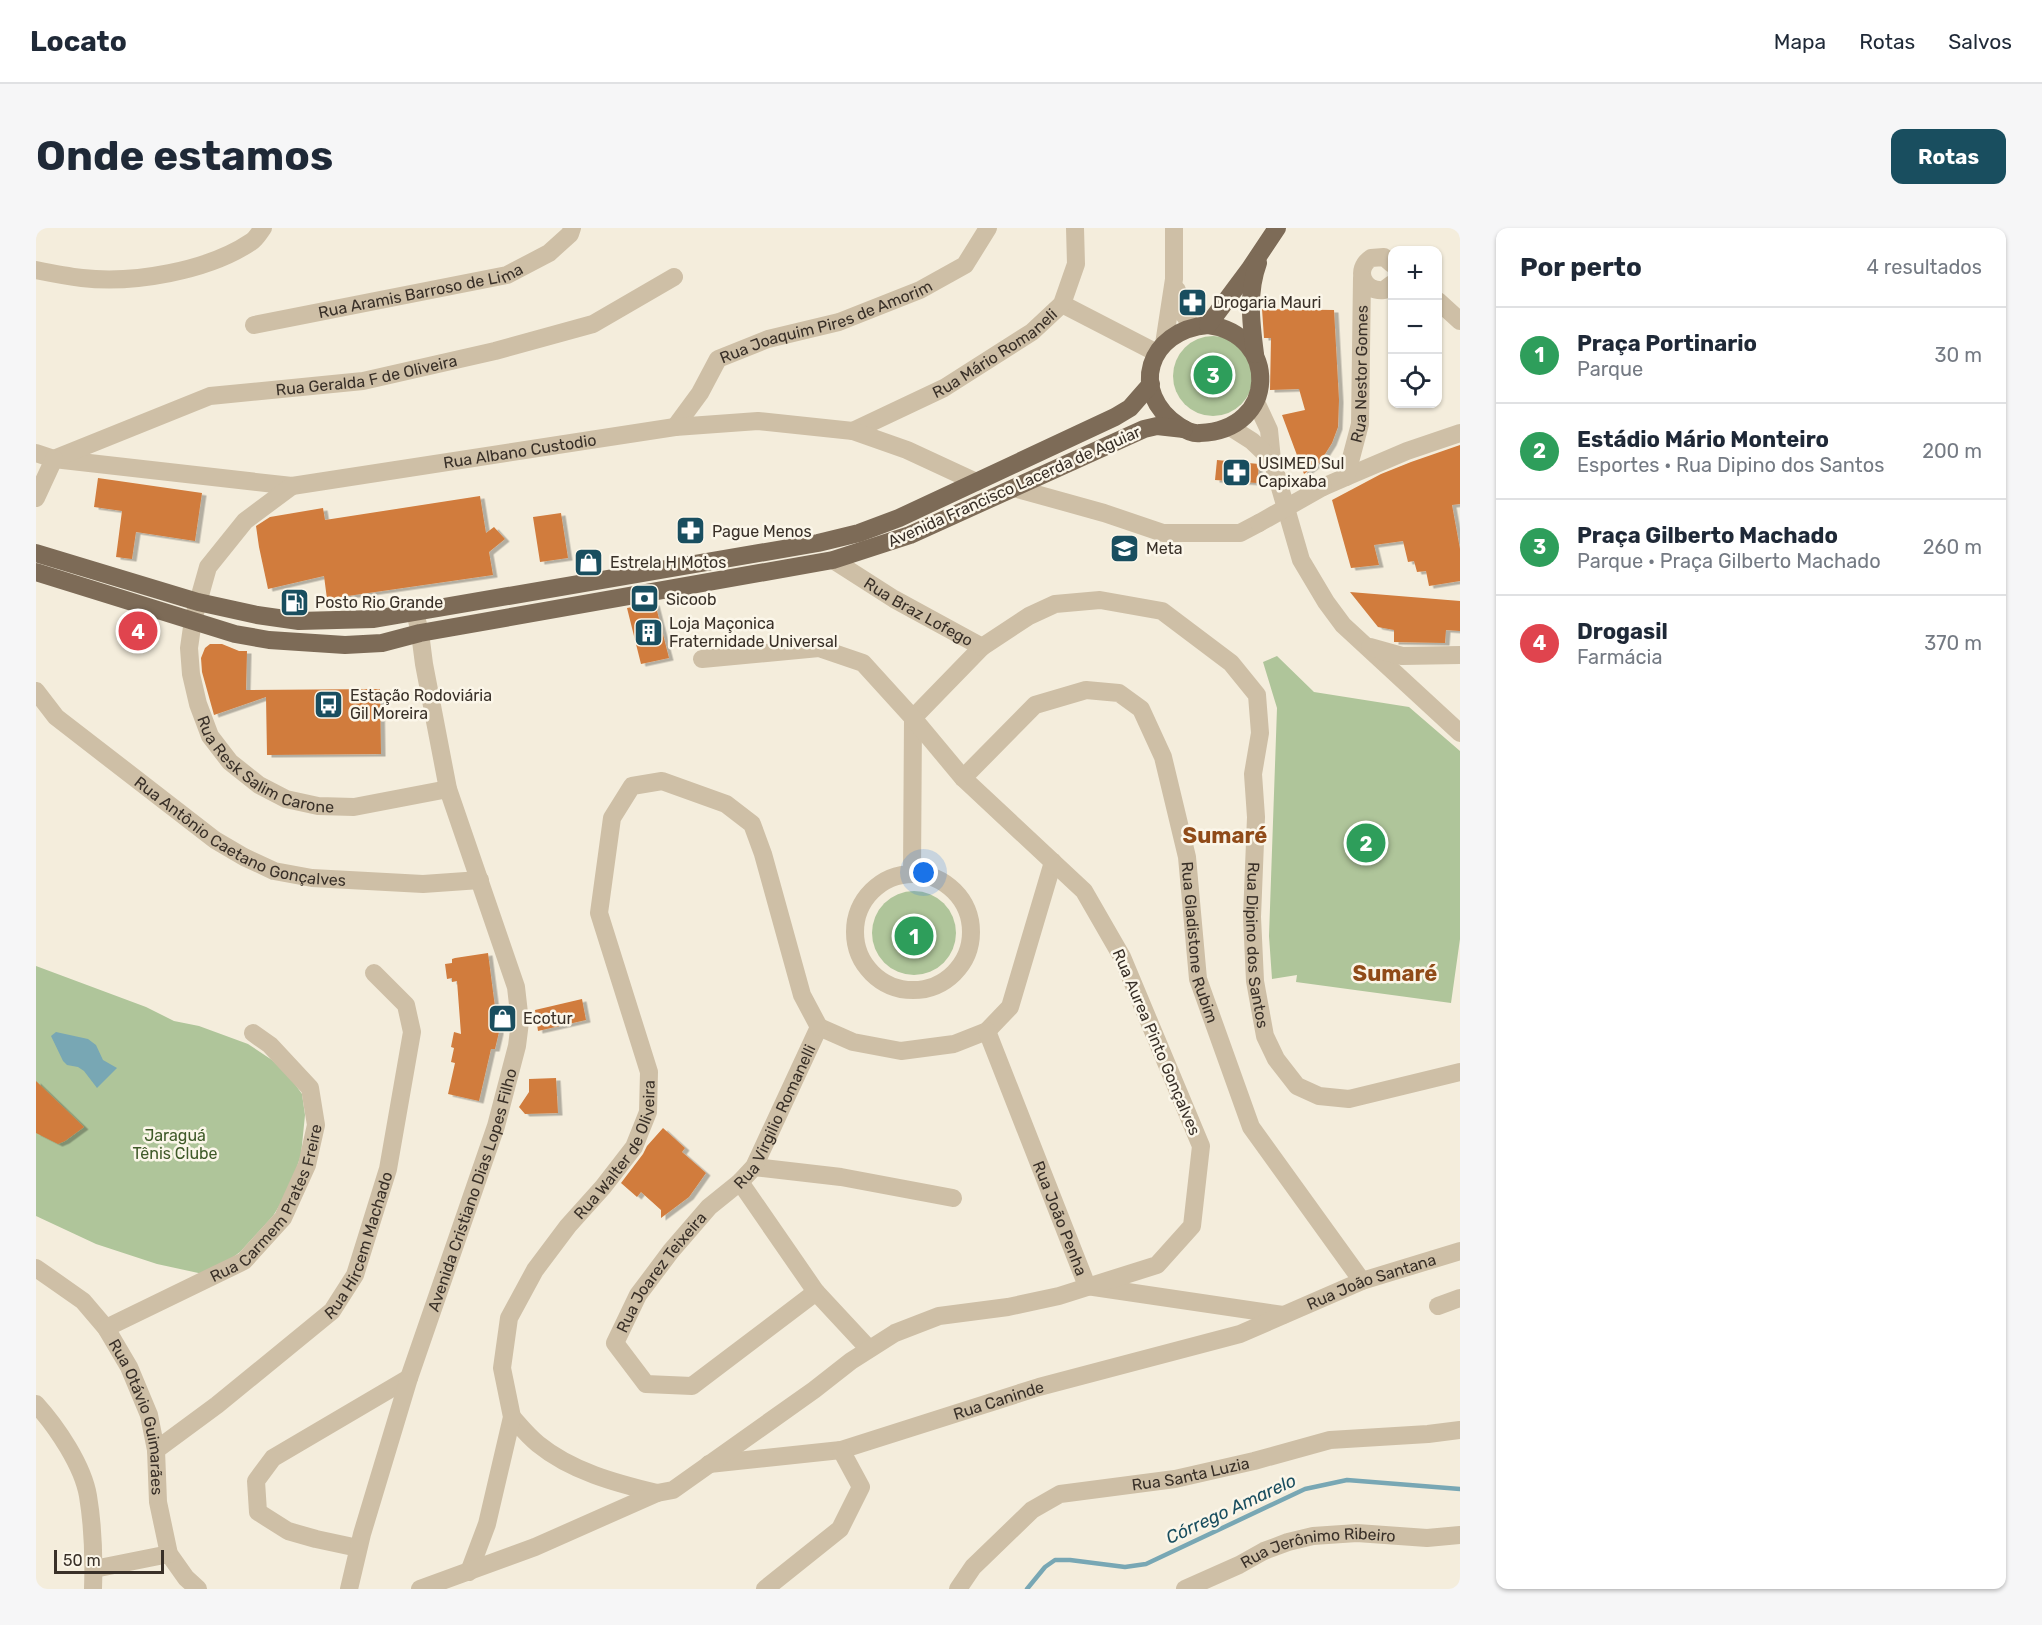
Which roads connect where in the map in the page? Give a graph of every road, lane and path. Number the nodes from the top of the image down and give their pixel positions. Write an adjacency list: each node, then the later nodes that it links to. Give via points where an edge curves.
1 (263, 228): 9 (street, via 253,241 179,272 123,279 83,278)
2 (572, 228): 17 (street, Rua Aramis Barroso de Lima, via 549,253 507,275)
3 (988, 228): 23 (street, Rua Joaquim Pires de Amorim, via 965,265 920,290 839,322 768,339 718,359)
4 (1075, 228): 14 (street, Rua Mário Romaneli, via 1076,264)
5 (1174, 228): 12 (street)
6 (1277, 228): 7 (main road)
7 (1263, 250): 18 (main road); 20 (main road, via 1253,277 1250,303)
8 (1388, 261): 11 (street, via 1371,258 1362,268)
9 (36, 270)
10 (674, 277): 29 (street, Rua Geralda F de Oliveira, via 593,324 363,381 210,396)
11 (1362, 278): 13 (street, via 1365,285 1378,291); 31 (street, Rua Nestor Gomes, via 1360,424)
12 (1174, 279): 18 (street, via 1180,309); 19 (street)
13 (1388, 288)
14 (1062, 304): 19 (street); 26 (street, Rua Mário Romaneli, via 1032,332 944,388)
15 (1442, 306): 16 (street)
16 (1460, 321)
17 (254, 324)
18 (1200, 326): 19 (main road, via 1178,332); 20 (main road, via 1219,326 1233,332)
19 (1160, 348): 21 (main road, via 1150,369)
20 (1256, 358): 22 (main road, via 1260,378)
21 (1151, 384): 25 (main road, via 1167,418); 32 (main road, Avenida Francisco Lacerda de Aguiar, via 1130,408 1114,417)
22 (1256, 402): 24 (main road); 30 (street, via 1269,430)
23 (675, 427): 26 (street, Rua Albano Custodio, via 758,421); 33 (street, Rua Albano Custodio)
24 (1230, 428): 25 (main road, via 1199,434); 30 (street)
25 (1184, 429): 34 (main road, Avenida Francisco Lacerda de Aguiar, via 1144,429)
26 (853, 432): 32 (street, Rua Albano Custodio, via 907,450)
27 (1460, 433): 31 (street)
28 (36, 453): 29 (street, Rua Albano Custodio)
29 (54, 459): 33 (street, Rua Albano Custodio); 35 (street)
30 (1272, 460): 43 (street, via 1300,560 1343,625)
31 (1346, 477): 34 (street, bridge, via 1240,533 1163,533)
32 (976, 482): 40 (main road, Avenida Francisco Lacerda de Aguiar, via 899,518 818,543)
33 (292, 486): 39 (street, Rua Resk Salim Carone, via 245,521 208,567)
34 (1014, 488): 37 (main road, Avenida Francisco Lacerda de Aguiar, via 910,535)
35 (36, 498)
36 (36, 553): 39 (main road)
37 (833, 560): 42 (main road, Avenida Francisco Lacerda de Aguiar); 44 (street, Rua Braz Lofego)
38 (36, 572): 41 (main road)
39 (198, 602): 40 (main road, Avenida Francisco Lacerda de Aguiar, via 299,621 374,619); 41 (street, Rua Resk Salim Carone)
40 (415, 612): 42 (street, Avenida Cristiano Dias Lopes Filho)
41 (193, 620): 42 (main road, Avenida Francisco Lacerda de Aguiar, via 235,634 302,643 382,644); 51 (street, Rua Resk Salim Carone, via 191,674 210,736 230,762 259,785 286,799 318,806 354,807)
42 (420, 633): 51 (street, Avenida Cristiano Dias Lopes Filho)
43 (1365, 645): 45 (street, via 1402,656); 49 (street)
44 (982, 647): 48 (street, Rua Braz Lofego); 59 (street, Rua Dipino dos Santos, via 1055,604 1100,600 1162,610 1231,663 1257,695 1260,734 1253,774 1254,970 1265,1036 1276,1059 1297,1086 1319,1096 1349,1099)
45 (1460, 655)
46 (702, 659): 48 (street, Rua Aurea Pinto Gonçalves, via 819,648 862,663)
47 (36, 691): 54 (street, Rua Antônio Caetano Gonçalves, via 56,717 215,840 274,871 312,878 423,884)
48 (913, 718): 50 (street, Rua Aurea Pinto Gonçalves); 53 (street)
49 (1460, 733)
50 (963, 778): 52 (street, Rua Aurea Pinto Gonçalves); 65 (street, Rua Gladistone Rubim, via 1035,705 1086,690 1119,693 1141,709 1163,757 1188,857 1198,979 1251,1127)
51 (448, 789): 54 (street, Avenida Cristiano Dias Lopes Filho)
52 (1053, 862): 57 (street, via 1011,1007); 66 (street, Rua Aurea Pinto Gonçalves, via 1084,891 1122,957 1202,1146 1192,1226 1157,1265)
53 (912, 874): 53 (street, via 893,877 876,886 863,901 854,938 859,956 870,972 886,984 904,990 923,990 942,984 957,972 972,937 970,918 962,900 931,877)
54 (480, 880): 73 (street, Avenida Cristiano Dias Lopes Filho, via 516,987 520,1022 517,1046 496,1126)
55 (374, 973): 77 (street, Rua Hircem Machado, via 406,1005 412,1032 388,1169 355,1275 332,1311)
56 (819, 1027): 57 (street, via 853,1042 900,1051 954,1044); 60 (street, Rua Virgilio Romanelli); 75 (street, Rua Walter de Oliveira, via 802,995 752,825 726,804 662,781 632,786 612,818 599,913 649,1072 648,1113 634,1147 568,1226 536,1270 509,1318 502,1368)
57 (987, 1030): 66 (street, Rua João Penha)
58 (253, 1033): 71 (street, Rua Carmem Prates Freire, via 310,1088 316,1125 307,1165 283,1218 244,1261)
59 (1460, 1072)
60 (754, 1167): 61 (street, Rua Virgilio Romanelli); 62 (street, via 841,1177)
61 (740, 1182): 67 (street, Rua Virgilio Romanelli); 67 (street, Rua Joarez Teixeira, via 709,1207 670,1251 638,1295 615,1343 646,1384 692,1386)
62 (953, 1198)
63 (1460, 1251): 65 (street, Rua João Santana)
64 (40, 1274): 71 (street, Rua Otávio Guimarães, via 83,1301)
65 (1362, 1281): 70 (street, Rua João Santana)
66 (1087, 1286): 70 (street, Rua João Penha); 72 (street, Rua Aurea Pinto Gonçalves, via 1008,1307 939,1316 895,1333)
67 (816, 1292): 72 (street, Rua Virgilio Romanelli)
68 (1460, 1298): 69 (street)
69 (1438, 1306)
70 (1285, 1315): 78 (street, Rua Caninde, via 1240,1334 1039,1387)
71 (106, 1329): 77 (street, Rua Otávio Guimarães, via 129,1367 149,1415)
72 (869, 1349): 79 (street)
73 (409, 1378): 82 (street, Avenida Cristiano Dias Lopes Filho); 82 (street, via 273,1458 256,1481 258,1512 288,1530)
74 (36, 1404): 84 (street, via 71,1450 88,1494)
75 (512, 1417): 80 (street, via 537,1443 569,1465 621,1485); 85 (street, Rua Walter de Oliveira, via 487,1524)
76 (1460, 1430): 91 (street, Rua Santa Luzia, via 1330,1440 1176,1479 1060,1494 1032,1510 973,1567)
77 (156, 1450): 83 (street, Rua Otávio Guimarães, via 158,1502)
78 (841, 1450): 79 (street, Rua Caninde); 90 (street, via 861,1487 840,1529)
79 (708, 1464): 80 (street, via 673,1490)
80 (657, 1492): 85 (street)
81 (1460, 1535): 92 (street, Rua Jerônimo Ribeiro, via 1313,1536 1264,1551)
82 (358, 1548): 88 (street, Avenida Cristiano Dias Lopes Filho)
83 (169, 1554): 84 (street); 87 (street, Rua Otávio Guimarães)
84 (94, 1569): 86 (street)
85 (469, 1572): 89 (street)
86 (93, 1589)
87 (198, 1589)
88 (349, 1589)
89 (420, 1589)
90 (765, 1589)
91 (958, 1589)
92 (1185, 1589)

